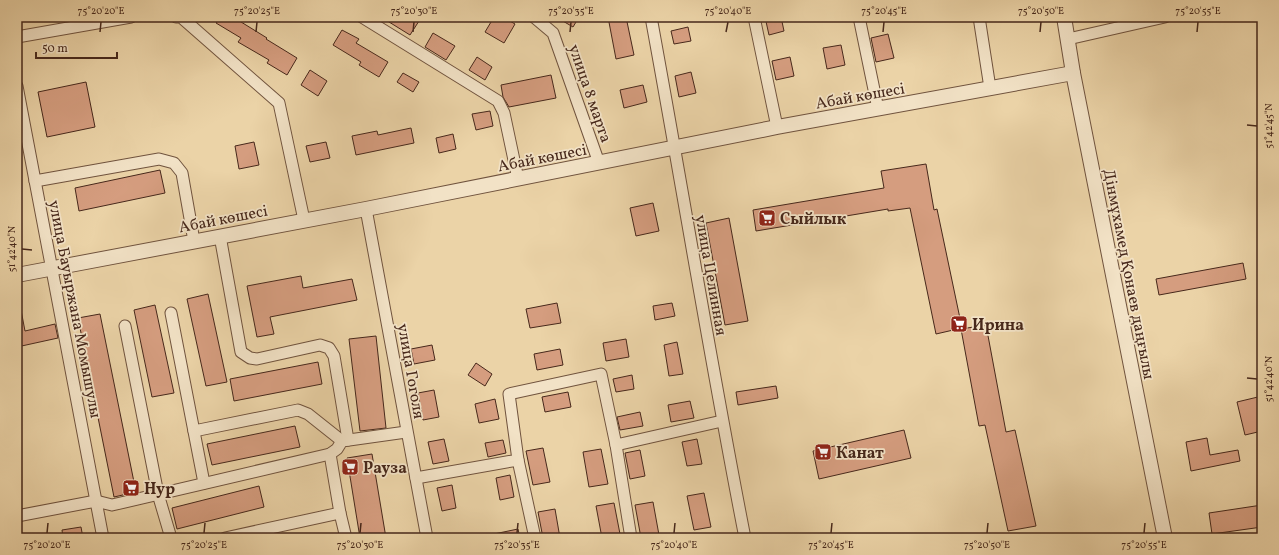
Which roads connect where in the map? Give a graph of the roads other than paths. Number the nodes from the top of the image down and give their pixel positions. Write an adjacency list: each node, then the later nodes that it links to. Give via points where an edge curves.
1 (131, 17): 11 (street)
2 (176, 17): 23 (street, via 181,17 279,103)
3 (362, 17): 20 (street, via 498,101 504,112)
4 (534, 17): 19 (street, улица 8 марта, via 553,33)
5 (651, 17): 18 (street, улица Целинная)
6 (754, 17): 17 (street)
7 (859, 17): 16 (street)
8 (979, 17): 15 (street)
9 (1064, 17): 12 (street, Дінмұхамед Қонаев даңғылы)
10 (1166, 17): 12 (street)
11 (17, 37)
12 (1068, 39): 13 (street, Дінмұхамед Қонаев даңғылы)
13 (1073, 73): 15 (street, Абай көшесі); 51 (street, Дінмұхамед Қонаев даңғылы)
14 (17, 86): 21 (street, улица Бауыржана Момышулы)
15 (990, 88): 16 (street, Абай көшесі)
16 (878, 109): 17 (street, Абай көшесі)
17 (777, 127): 18 (street, Абай көшесі)
18 (675, 148): 19 (street, Абай көшесі); 30 (street, улица Целинная)
19 (599, 163): 20 (street, Абай көшесі)
20 (518, 179): 22 (street, Абай көшесі)
21 (35, 182): 25 (street, via 159,159 174,163 182,173); 26 (street, улица Бауыржана Момышулы)
22 (366, 209): 23 (street, Абай көшесі); 32 (street, улица Гоголя)
23 (304, 220): 24 (street, Абай көшесі)
24 (220, 236): 25 (street, Абай көшесі); 33 (street, via 241,352 257,359 320,345 329,348 334,356)
25 (194, 241): 26 (street, Абай көшесі)
26 (52, 268): 27 (street, Абай көшесі); 40 (street, улица Бауыржана Момышулы)
27 (17, 275)
28 (171, 313): 31 (street)
29 (125, 326): 39 (street)
30 (722, 421): 34 (street); 50 (street, улица Целинная)
31 (194, 431): 33 (street, via 298,410 308,414); 38 (street)
32 (406, 432): 33 (street); 37 (street, улица Гоголя)
33 (345, 440): 35 (street)
34 (616, 445): 36 (street, via 601,374 509,394); 49 (street)
35 (330, 454): 38 (street); 41 (street)
36 (518, 460): 37 (street); 48 (street)
37 (416, 478): 47 (street, улица Гоголя)
38 (204, 483): 39 (street)
39 (158, 494): 40 (street, via 112,505); 44 (street)
40 (96, 501): 42 (street); 43 (street, улица Бауыржана Момышулы)
41 (340, 513): 45 (street); 46 (street)
42 (17, 516)
43 (103, 538)
44 (171, 538)
45 (226, 538)
46 (346, 538)
47 (427, 538)
48 (535, 538)
49 (631, 538)
50 (745, 538)
51 (1165, 538)

